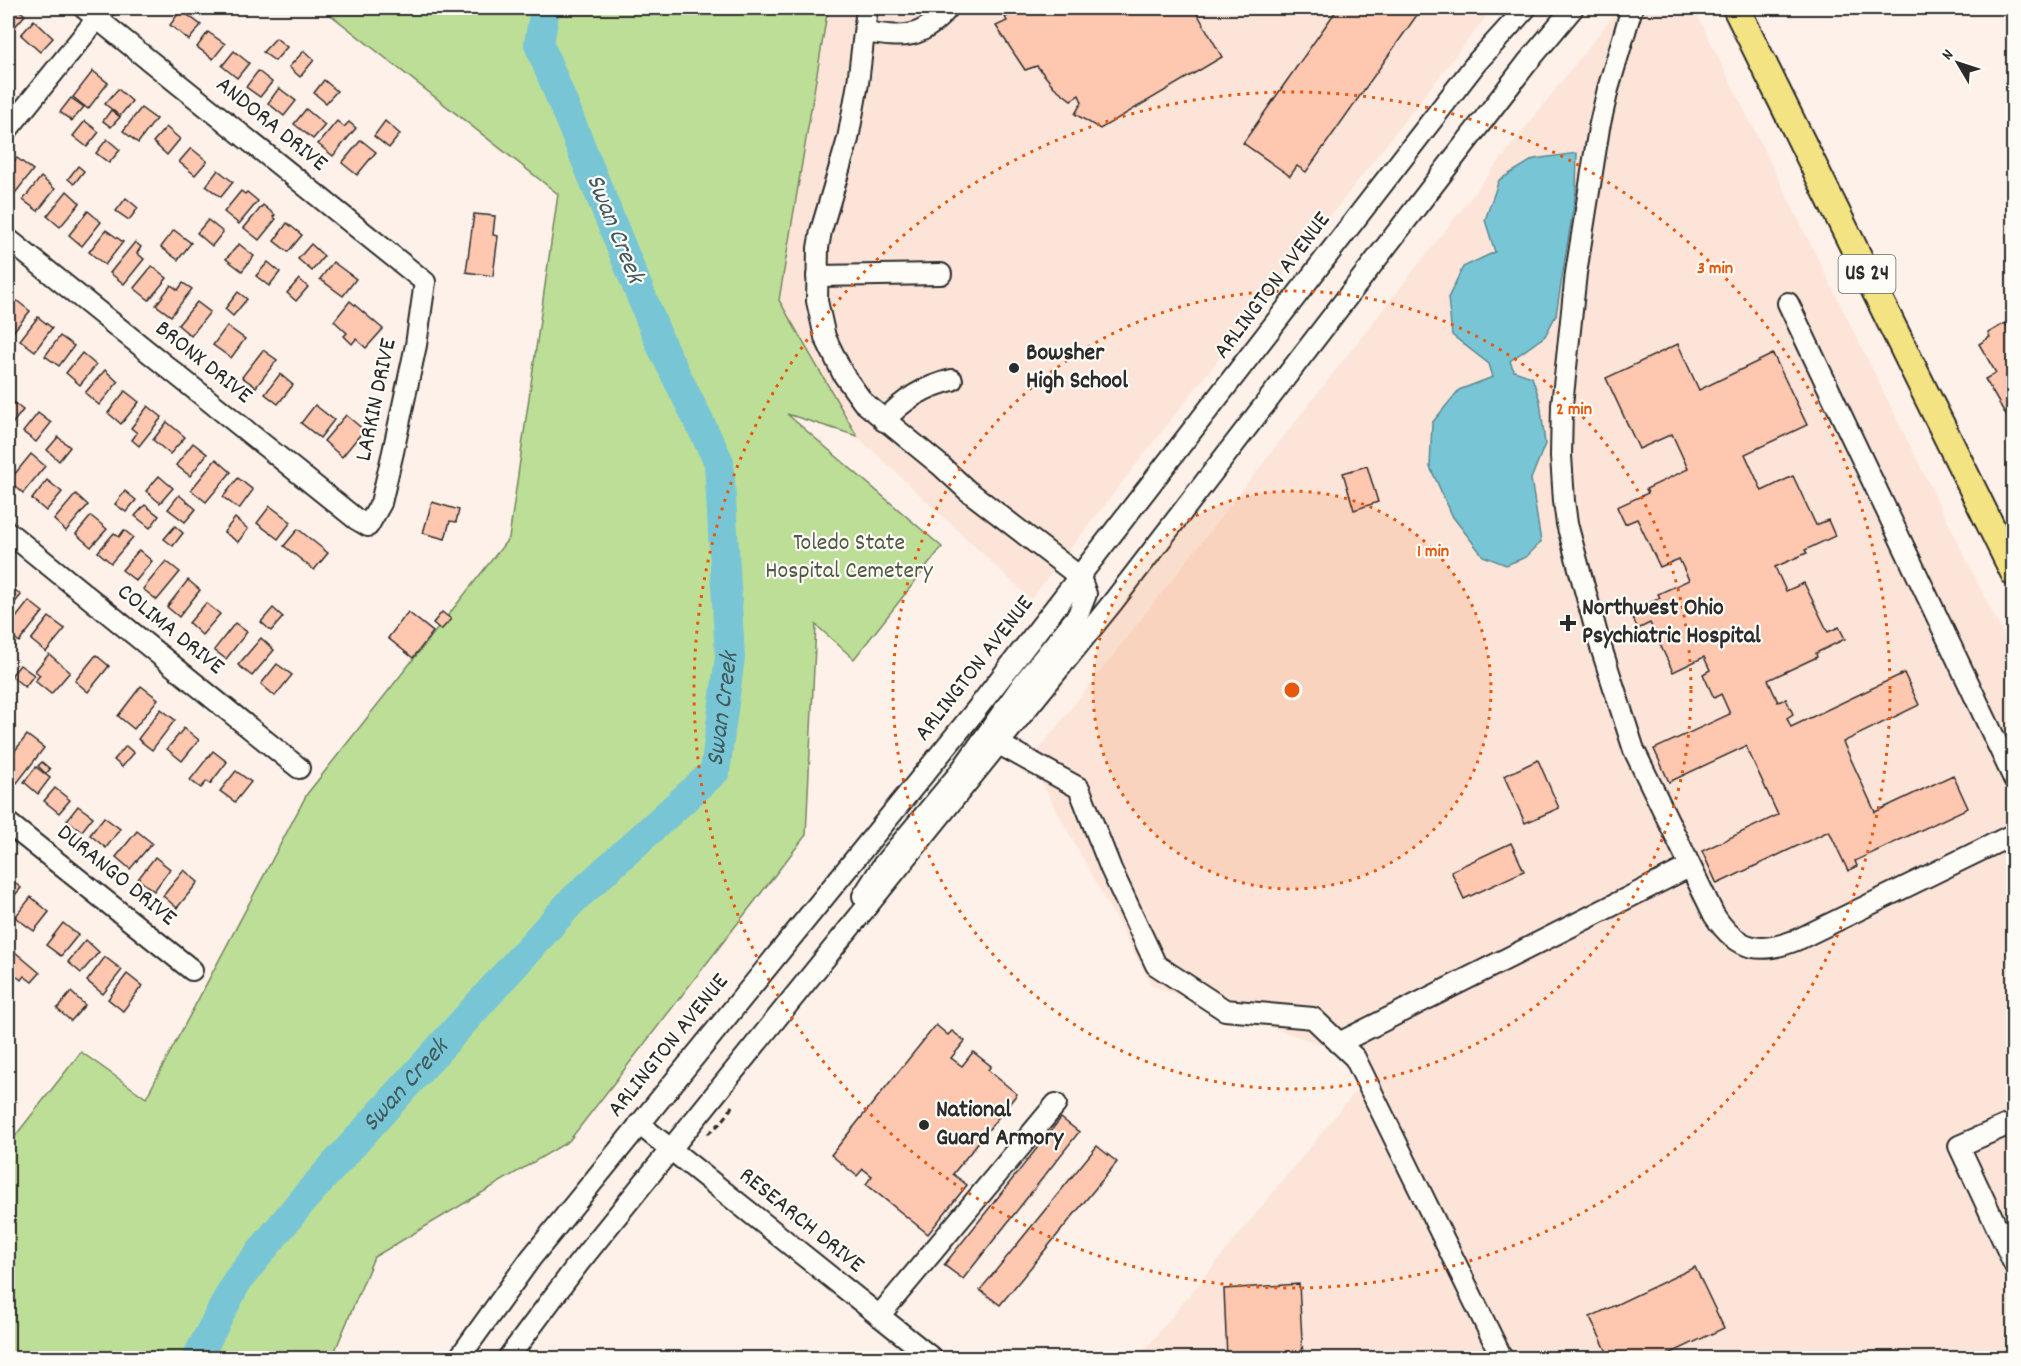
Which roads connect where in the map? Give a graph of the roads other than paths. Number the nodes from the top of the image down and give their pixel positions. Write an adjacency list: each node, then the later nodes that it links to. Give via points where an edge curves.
1 (867, 8): 8 (street)
2 (948, 8): 8 (street, via 918,32 903,36)
3 (1526, 8): 21 (street, ARLINGTON AVENUE, via 1477,62)
4 (1573, 8): 22 (street)
5 (1632, 8): 27 (street, via 1599,128 1579,253 1562,405 1561,456 1567,524 1634,750)
6 (1736, 8): 19 (main road, US 24)
7 (96, 11): 9 (street); 13 (street, ANDORA DRIVE)
8 (865, 32): 12 (street, via 848,139 821,231)
9 (8, 129)
10 (8, 239): 17 (street, BRONX DRIVE)
11 (941, 274): 12 (street)
12 (817, 276): 16 (street, via 820,319 833,355 853,390)
13 (425, 282): 17 (street, LARKIN DRIVE, via 393,452 381,503)
14 (1788, 303): 24 (street)
15 (952, 380): 16 (street, via 915,393)
16 (884, 421): 21 (street)
17 (368, 526)
18 (8, 532): 23 (street, COLIMA DRIVE)
19 (2008, 536): 20 (main road, US 24)
20 (2013, 573)
21 (1080, 577): 28 (street, via 1086,594 1078,615 957,776 883,865); 33 (street, ARLINGTON AVENUE)
22 (999, 744): 28 (street); 30 (street, via 1079,788 1156,965 1225,1010 1313,1018)
23 (300, 768)
24 (2013, 779)
25 (8, 823): 29 (street, DURANGO DRIVE)
26 (2013, 834): 27 (street, via 1801,938 1769,948 1755,948 1730,936 1714,915)
27 (1689, 867): 30 (street)
28 (817, 969): 34 (street)
29 (192, 970)
30 (1339, 1042): 40 (street, via 1355,1058)
31 (1056, 1104): 36 (street)
32 (2013, 1122): 35 (street, via 1959,1146)
33 (639, 1124): 34 (street, RESEARCH DRIVE); 37 (street, ARLINGTON AVENUE, via 531,1258)
34 (671, 1149): 36 (street, RESEARCH DRIVE); 38 (street)
35 (2013, 1263)
36 (879, 1316): 39 (street, RESEARCH DRIVE)
37 (459, 1359)
38 (508, 1359)
39 (932, 1359)
40 (1502, 1359)

